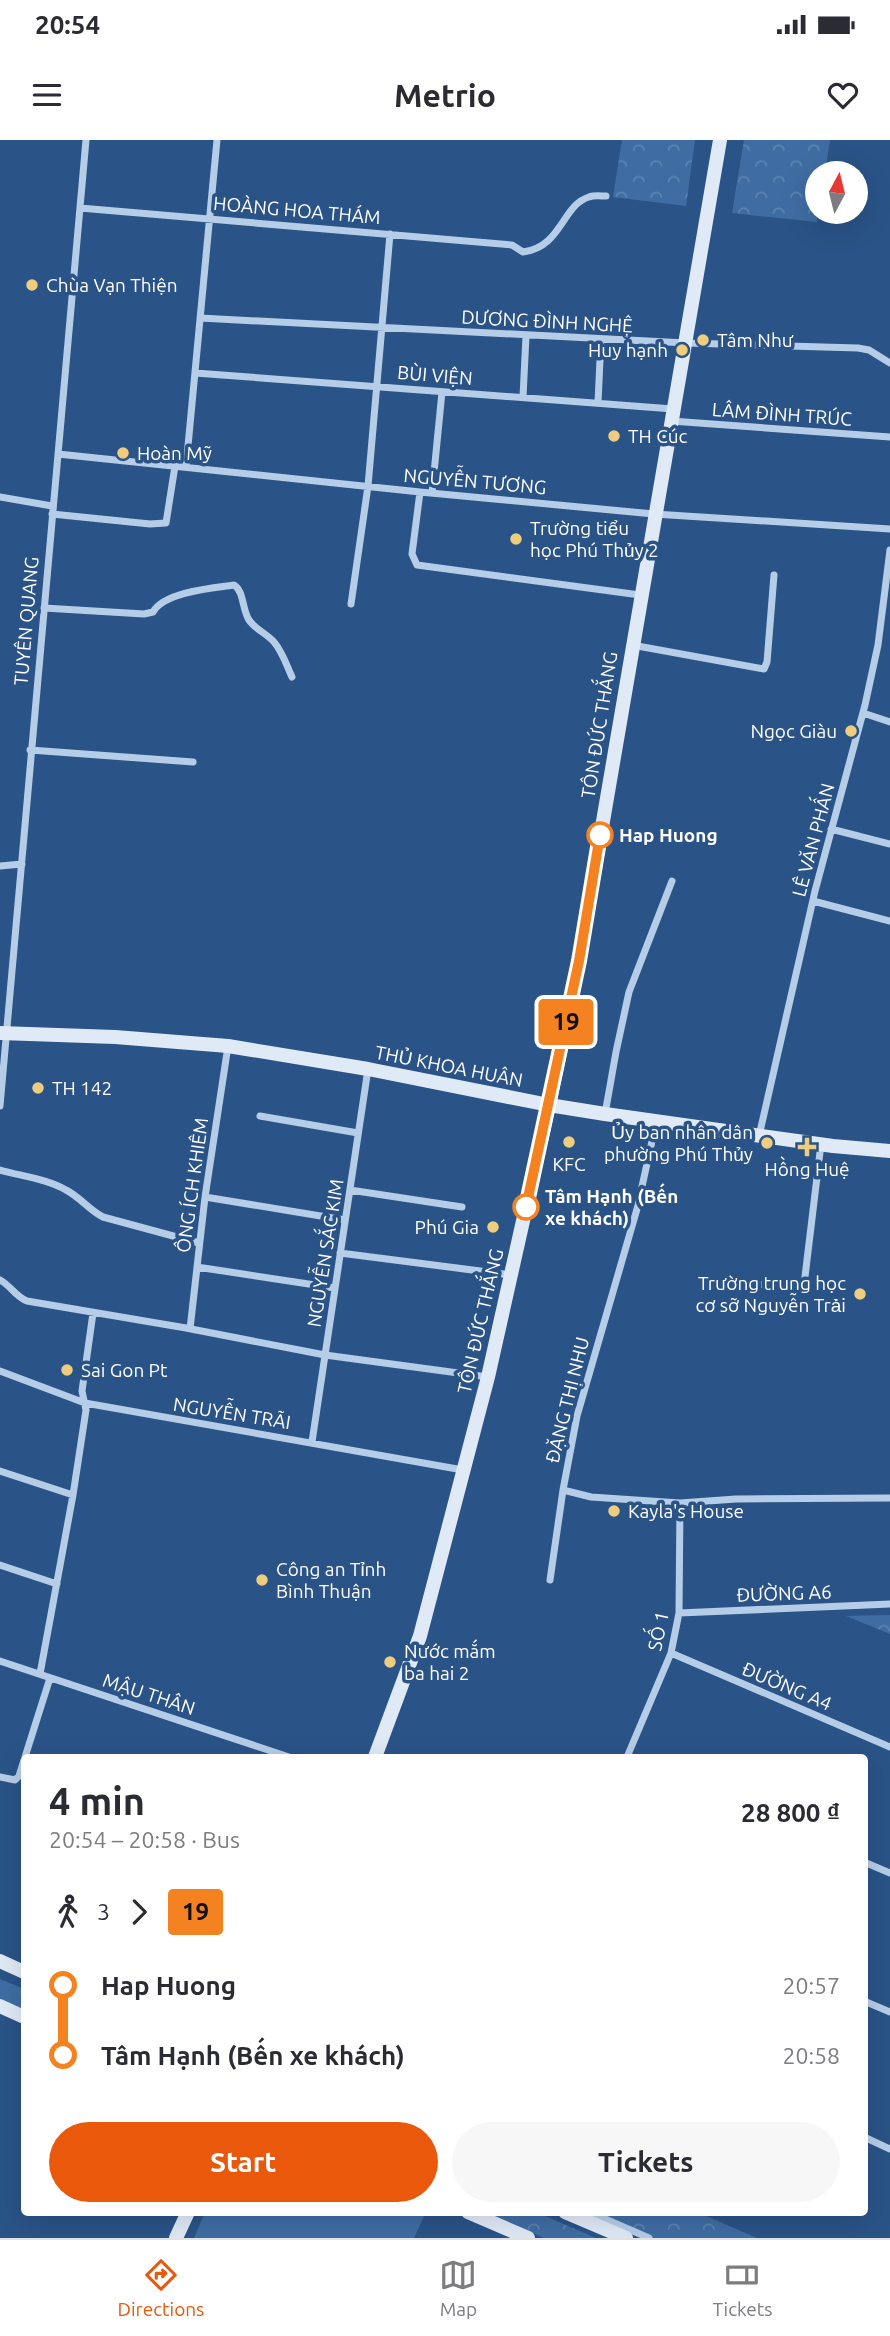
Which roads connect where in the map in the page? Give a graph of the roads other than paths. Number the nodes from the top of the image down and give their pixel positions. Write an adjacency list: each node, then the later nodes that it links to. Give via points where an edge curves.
1 (86, 140): 5 (street, TUYÊN QUANG)
2 (217, 140): 6 (street)
3 (720, 140): 12 (street, TÔN ĐỨC THẮNG)
4 (606, 196): 7 (street, HOÀNG HOA THÁM, via 588,197 554,236 533,251 523,252 513,245)
5 (80, 208): 6 (street, HOÀNG HOA THÁM); 21 (street, TUYÊN QUANG)
6 (209, 219): 7 (street, HOÀNG HOA THÁM); 8 (street)
7 (390, 234): 9 (street)
8 (200, 318): 9 (street, DƯƠNG ĐÌNH NGHỆ); 14 (street)
9 (382, 329): 10 (street, DƯƠNG ĐÌNH NGHỆ); 15 (street)
10 (526, 336): 11 (street, DƯƠNG ĐÌNH NGHỆ); 17 (street)
11 (601, 339): 12 (street, DƯƠNG ĐÌNH NGHỆ); 18 (street)
12 (686, 344): 13 (street, DƯƠNG ĐÌNH NGHỆ, via 858,348); 19 (street, TÔN ĐỨC THẮNG)
13 (890, 363)
14 (195, 373): 15 (street, BÙI VIỆN); 23 (street)
15 (376, 386): 16 (street, BÙI VIỆN); 24 (street)
16 (442, 392): 17 (street, BÙI VIỆN); 26 (street)
17 (523, 397): 18 (street, BÙI VIỆN)
18 (598, 402): 19 (street, BÙI VIỆN)
19 (672, 415): 20 (street, LÂM ĐÌNH TRÚC); 29 (street, TÔN ĐỨC THẮNG)
20 (890, 437)
21 (58, 454): 22 (street, NGUYỄN TƯƠNG); 28 (street, TUYÊN QUANG)
22 (175, 466): 23 (street, NGUYỄN TƯƠNG); 28 (street, via 166,523)
23 (186, 467): 24 (street, NGUYỄN TƯƠNG)
24 (368, 486): 25 (street, NGUYỄN TƯƠNG); 34 (street)
25 (420, 492): 26 (street, NGUYỄN TƯƠNG); 33 (street, via 412,554 417,565)
26 (432, 493): 29 (street, NGUYỄN TƯƠNG)
27 (0, 497): 28 (street)
28 (52, 510): 35 (street, TUYÊN QUANG)
29 (654, 514): 30 (street, NGUYỄN TƯƠNG); 33 (street, TÔN ĐỨC THẮNG)
30 (890, 529)
31 (890, 550): 38 (street, LÊ VĂN PHẤN, via 878,645)
32 (774, 575): 36 (street, via 764,669)
33 (640, 595): 36 (street, TÔN ĐỨC THẮNG)
34 (351, 604)
35 (44, 608): 37 (street, via 144,614 189,592 234,585 240,589 251,623 279,648); 40 (street, TUYÊN QUANG)
36 (631, 645): 53 (street, TÔN ĐỨC THẮNG, via 579,961)
37 (292, 677)
38 (863, 713): 39 (street); 42 (street, LÊ VĂN PHẤN)
39 (890, 722)
40 (30, 750): 41 (street); 44 (street, TUYÊN QUANG)
41 (193, 762)
42 (831, 829): 43 (street); 47 (street, LÊ VĂN PHẤN)
43 (890, 844)
44 (22, 864): 45 (street); 49 (street, TUYÊN QUANG)
45 (0, 866)
46 (671, 881): 54 (street, via 629,992)
47 (813, 901): 48 (street); 58 (street, LÊ VĂN PHẤN)
48 (890, 921)
49 (3, 1033): 50 (street, THỦ KHOA HUÂN); 52 (street, TUYÊN QUANG)
50 (229, 1046): 51 (street, THỦ KHOA HUÂN); 63 (street, ÔNG ÍCH KHIÊM)
51 (368, 1069): 53 (street, THỦ KHOA HUÂN); 57 (street, NGUYỄN SẮC KIM)
52 (0, 1105)
53 (549, 1105): 54 (street, THỦ KHOA HUÂN); 69 (street, TÔN ĐỨC THẮNG)
54 (605, 1115): 56 (street, THỦ KHOA HUÂN)
55 (260, 1116): 57 (street)
56 (656, 1122): 58 (street, THỦ KHOA HUÂN); 82 (street, ĐẶNG THỊ NHU, via 634,1219 579,1406)
57 (358, 1133): 62 (street, NGUYỄN SẮC KIM)
58 (758, 1136): 59 (street, THỦ KHOA HUÂN)
59 (821, 1144): 60 (street, THỦ KHOA HUÂN); 71 (street, via 804,1285)
60 (890, 1151)
61 (0, 1170): 66 (street, via 64,1188 103,1217)
62 (350, 1190): 64 (street); 65 (street, NGUYỄN SẮC KIM)
63 (205, 1197): 65 (street); 66 (street, ÔNG ÍCH KHIÊM)
64 (463, 1207)
65 (345, 1220): 67 (street, NGUYỄN SẮC KIM)
66 (199, 1244): 68 (street, ÔNG ÍCH KHIÊM)
67 (340, 1254): 69 (street); 72 (street, NGUYỄN SẮC KIM)
68 (197, 1267): 72 (street); 74 (street, ÔNG ÍCH KHIÊM)
69 (511, 1275): 77 (street, TÔN ĐỨC THẮNG)
70 (0, 1280): 73 (street, via 20,1299)
71 (731, 1284)
72 (335, 1288): 75 (street, NGUYỄN SẮC KIM)
73 (93, 1313): 74 (street); 78 (street, via 82,1391)
74 (190, 1329): 75 (street)
75 (325, 1355): 77 (street); 79 (street, NGUYỄN SẮC KIM)
76 (0, 1371): 78 (street, NGUYỄN TRÃI)
77 (488, 1377): 80 (street, TÔN ĐỨC THẮNG)
78 (85, 1403): 79 (street, NGUYỄN TRÃI); 83 (street)
79 (312, 1442): 80 (street, NGUYỄN TRÃI)
80 (464, 1470): 98 (street, TÔN ĐỨC THẮNG, via 421,1636)
81 (0, 1471): 83 (street)
82 (563, 1490): 85 (street, ĐẶNG THỊ NHU, via 591,1497); 87 (street)
83 (73, 1494): 88 (street)
84 (890, 1498): 85 (street, ĐẶNG THỊ NHU)
85 (680, 1503): 90 (street, SỐ 1)
86 (0, 1565): 88 (street)
87 (550, 1580)
88 (57, 1584): 93 (street)
89 (888, 1606): 90 (street, ĐƯỜNG A6)
90 (679, 1613): 91 (street, SỐ 1)
91 (671, 1653): 95 (street, ĐƯỜNG A4); 99 (street, SỐ 1)
92 (0, 1661): 93 (street, MẬU THÂN)
93 (40, 1674): 94 (street, MẬU THÂN)
94 (50, 1678): 96 (street); 97 (street, MẬU THÂN)
95 (890, 1747)
96 (26, 1754)
97 (280, 1754)
98 (375, 1754)
99 (629, 1754)
100 (21, 1770): 101 (street, via 15,1780)
101 (0, 1777)
102 (868, 1864): 103 (street)
103 (890, 1873)
104 (0, 1961): 105 (street)
105 (21, 1971)
106 (868, 2003): 108 (street)
107 (0, 2006): 109 (street)
108 (890, 2012)
109 (21, 2016)
110 (868, 2139): 111 (street)
111 (890, 2149)
112 (186, 2216): 116 (street)
113 (477, 2216): 117 (street)
114 (574, 2216): 118 (street)
115 (598, 2216): 119 (street)
116 (176, 2238)
117 (528, 2238)
118 (626, 2238)
119 (649, 2238)

